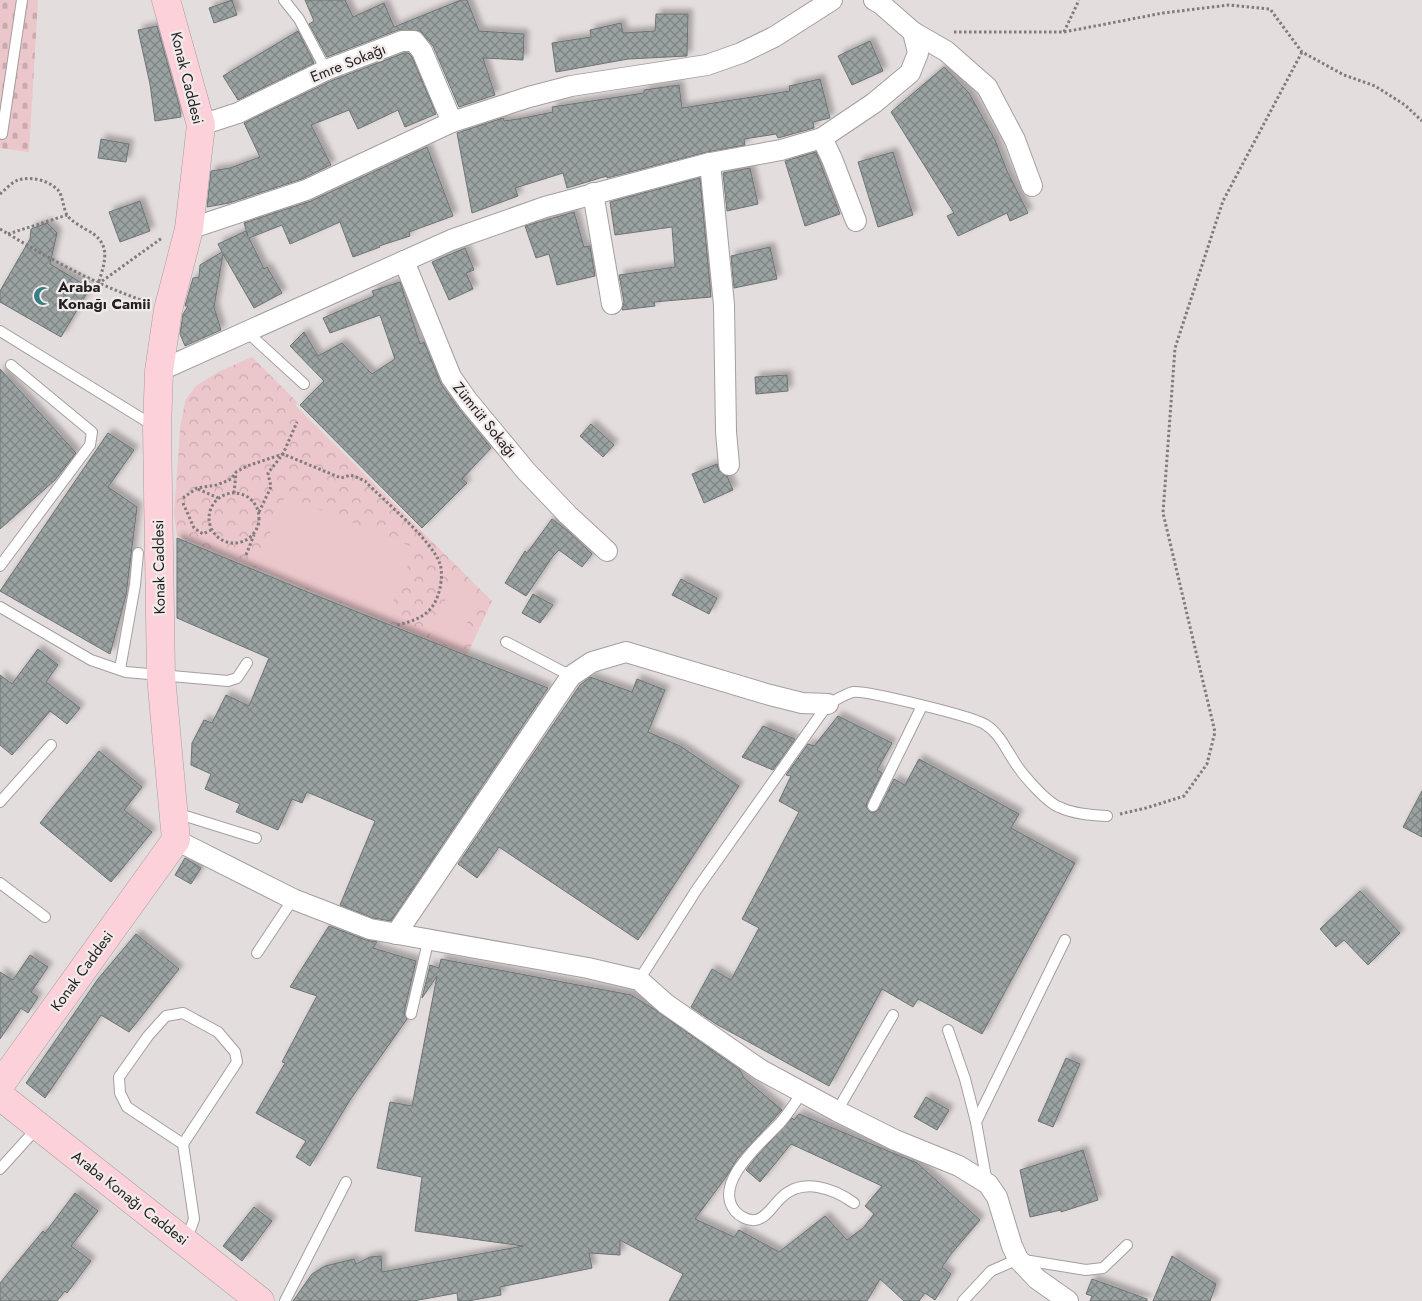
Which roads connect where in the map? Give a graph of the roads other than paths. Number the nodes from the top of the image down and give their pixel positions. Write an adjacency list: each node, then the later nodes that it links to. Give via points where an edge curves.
1 (22, 0): 10 (lane)
2 (166, 0): 9 (street, Konak Caddesi)
3 (284, 0): 7 (lane, via 299,19)
4 (832, 0): 8 (street, via 774,37 707,65 571,86)
5 (874, 0): 6 (street)
6 (913, 32): 11 (street, via 918,53 910,73 874,103); 13 (street, via 946,51 987,87 1015,140)
7 (326, 70): 8 (street, Emre Sokağı, via 402,41 414,41 431,69); 9 (street, Emre Sokağı, via 238,113)
8 (452, 122): 16 (street, via 306,190)
9 (201, 125): 16 (street, Konak Caddesi)
10 (0, 133)
11 (822, 138): 12 (street, via 781,150); 15 (street)
12 (710, 163): 14 (street); 25 (street, via 724,305)
13 (1032, 186)
14 (593, 193): 17 (street, via 451,240); 18 (street)
15 (856, 221)
16 (188, 229): 22 (street, Konak Caddesi, via 168,310)
17 (404, 261): 20 (street); 26 (street, Zümrüt Sokağı, via 451,377 526,471)
18 (612, 304)
19 (0, 331): 24 (lane)
20 (247, 332): 22 (street); 23 (lane)
21 (10, 365): 28 (lane, via 92,432 90,445)
22 (159, 371): 24 (street, Konak Caddesi)
23 (304, 384)
24 (157, 428): 33 (street, Konak Caddesi)
25 (729, 465)
26 (607, 551)
27 (138, 553): 32 (lane)
28 (0, 566)
29 (0, 607): 32 (lane, via 91,660)
30 (506, 642): 34 (lane)
31 (247, 663): 33 (lane, via 237,678 228,681)
32 (120, 670): 33 (lane)
33 (160, 676): 40 (street, Konak Caddesi)
34 (571, 676): 35 (street, via 592,662 626,652 770,695 802,703); 47 (street)
35 (828, 704): 36 (lane, via 853,692); 51 (lane, via 697,890)
36 (922, 706): 39 (lane); 41 (lane, via 986,724 1023,776 1057,807 1081,814)
37 (51, 745): 38 (lane)
38 (0, 802)
39 (873, 806)
40 (173, 812): 42 (lane); 43 (street, Konak Caddesi)
41 (1107, 816)
42 (256, 838)
43 (176, 840): 45 (street); 55 (street, Konak Caddesi)
44 (0, 883): 46 (lane)
45 (293, 899): 47 (street, via 370,929); 50 (lane)
46 (45, 917)
47 (396, 934): 48 (street)
48 (429, 938): 51 (street); 52 (lane)
49 (1066, 940): 59 (lane)
50 (256, 953)
51 (639, 980): 56 (street, via 666,1004 761,1070)
52 (410, 1014)
53 (893, 1015): 58 (lane)
54 (948, 1030): 59 (lane)
55 (0, 1085)
56 (802, 1092): 58 (street); 65 (lane, via 781,1122 742,1162 728,1191 729,1201 735,1212 745,1219 755,1220 764,1216 792,1189 826,1188)
57 (0, 1096): 60 (street, Araba Konağı Caddesi)
58 (837, 1111): 64 (street, via 895,1140 959,1166)
59 (976, 1122): 64 (lane)
60 (38, 1126): 62 (lane); 66 (street, Araba Konağı Caddesi)
61 (183, 1144): 61 (lane, via 237,1062 235,1052 218,1032 183,1013 166,1016 119,1077 120,1093 127,1107); 66 (lane, via 194,1219)
62 (0, 1169)
63 (346, 1182): 70 (lane)
64 (988, 1184): 68 (street, via 997,1197)
65 (854, 1203)
66 (186, 1243): 69 (street, Araba Konağı Caddesi)
67 (1127, 1245): 68 (lane, via 1103,1268 1086,1270)
68 (1018, 1258): 71 (lane, via 991,1271); 72 (street, via 1037,1279)
69 (260, 1301)
70 (284, 1301)
71 (963, 1301)
72 (1068, 1301)

